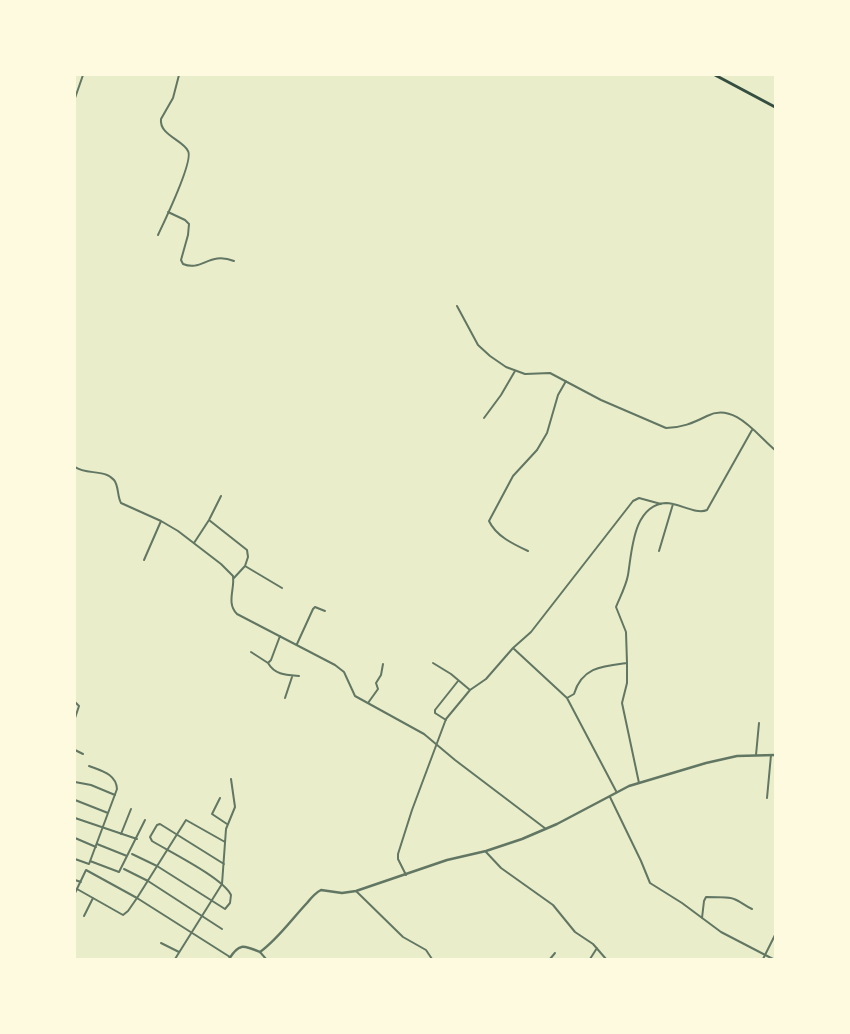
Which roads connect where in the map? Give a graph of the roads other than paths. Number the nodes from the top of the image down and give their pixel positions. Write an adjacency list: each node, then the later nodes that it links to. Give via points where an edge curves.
1 (83, 75): 4 (street)
2 (179, 75): 6 (street, via 171,103 161,121 162,128 186,148 189,155)
3 (715, 75): 5 (main road)
4 (75, 98)
5 (775, 107)
6 (168, 212): 7 (street); 8 (street, via 189,224 183,264 195,266 219,257)
7 (158, 235)
8 (234, 261)
9 (457, 306): 10 (street, via 478,345)
10 (515, 371): 11 (street, via 548,373); 12 (street)
11 (566, 381): 13 (street, via 666,428 692,424 722,412 741,420); 22 (street, via 538,450 512,476 489,521 493,529)
12 (484, 418)
13 (752, 430): 14 (street); 18 (street, via 707,510 701,512)
14 (775, 450)
15 (75, 467): 20 (street, via 108,475 115,481 121,503)
16 (221, 496): 19 (street)
17 (662, 504): 18 (street); 31 (street, via 639,498 633,500 531,632); 35 (street, via 640,520 627,577 616,607 626,632)
18 (673, 504): 23 (street)
19 (209, 520): 21 (street); 25 (street, via 247,550)
20 (161, 521): 21 (street); 24 (street)
21 (194, 543): 26 (street, via 225,568)
22 (528, 551)
23 (659, 551)
24 (144, 560)
25 (244, 566): 26 (street); 27 (street)
26 (233, 579): 29 (street, via 231,604 235,612)
27 (282, 588)
28 (326, 611): 30 (street, via 313,609)
29 (280, 636): 30 (street); 33 (street)
30 (297, 644): 44 (street, via 340,669 353,693)
31 (513, 648): 40 (street, via 486,679); 42 (street)
32 (251, 652): 33 (street)
33 (268, 662): 37 (street, via 274,671)
34 (433, 663): 39 (street)
35 (627, 663): 42 (street, via 594,669); 57 (street, via 622,703)
36 (383, 664): 44 (street, via 376,684 378,689)
37 (292, 676): 38 (street); 41 (street)
38 (300, 676)
39 (458, 681): 40 (street); 46 (street, via 435,710)
40 (470, 690): 46 (street)
41 (285, 698)
42 (567, 698): 58 (street)
43 (75, 702): 45 (street, via 79,707)
44 (368, 703): 49 (street)
45 (75, 718): 48 (street)
46 (446, 720): 49 (street)
47 (759, 723): 52 (street)
48 (75, 724)
49 (438, 744): 70 (street); 86 (street, via 398,854)
50 (75, 750): 51 (street)
51 (83, 754)
52 (756, 755): 53 (street); 57 (street, via 706,763)
53 (773, 755): 62 (street)
54 (90, 766): 59 (street, via 112,776 117,783)
55 (231, 779): 68 (street, via 235,808)
56 (75, 782): 59 (street)
57 (639, 783): 58 (street)
58 (616, 792): 60 (street)
59 (115, 795): 65 (street)
60 (610, 795): 70 (street); 100 (street, via 650,883)
61 (220, 798): 68 (street, via 212,814)
62 (767, 798)
63 (75, 800): 65 (street)
64 (131, 809): 71 (street)
65 (108, 813): 69 (street)
66 (75, 818): 69 (street)
67 (145, 820): 74 (street)
68 (228, 824): 75 (street)
69 (103, 828): 71 (street); 76 (street)
70 (546, 830): 78 (street)
71 (121, 834): 74 (street)
72 (177, 834): 75 (street, via 186,820); 77 (street); 77 (street, via 160,824 150,837); 83 (street)
73 (75, 838): 76 (street)
74 (137, 839): 80 (street)
75 (225, 842): 83 (street)
76 (96, 845): 80 (street); 82 (street)
77 (168, 850): 84 (street); 90 (street)
78 (486, 851): 86 (street, via 447,860); 105 (street, via 501,868 553,905 575,932)
79 (132, 854): 84 (street)
80 (127, 856): 82 (street, via 119,872)
81 (75, 859): 82 (street, via 89,864)
82 (90, 861)
83 (224, 864): 90 (street)
84 (157, 866): 88 (street); 96 (street)
85 (124, 870): 88 (street)
86 (406, 875): 92 (street)
87 (75, 880): 89 (street)
88 (148, 881): 95 (street); 99 (street)
89 (81, 882): 91 (street); 95 (street, via 86,870)
90 (222, 884): 96 (street); 96 (street, via 231,893 230,903 223,909)
91 (77, 889): 93 (street); 94 (street)
92 (356, 891): 107 (street, via 318,891); 113 (street, via 403,937 422,947)
93 (75, 893)
94 (93, 898): 95 (street, via 123,915); 98 (street)
95 (137, 898): 102 (street)
96 (211, 901): 99 (street)
97 (752, 909): 100 (street, via 732,898 706,897)
98 (84, 916)
99 (202, 916): 101 (street); 102 (street)
100 (702, 918): 109 (street)
101 (222, 929)
102 (192, 932): 106 (street); 110 (street)
103 (775, 935): 109 (street)
104 (161, 943): 106 (street)
105 (597, 948): 115 (street); 116 (street)
106 (179, 952): 111 (street)
107 (260, 952): 110 (street, via 240,947); 112 (street)
108 (555, 953): 114 (street)
109 (765, 955): 117 (street); 118 (street)
110 (229, 958)
111 (175, 959)
112 (266, 959)
113 (432, 959)
114 (550, 959)
115 (590, 959)
116 (606, 959)
117 (763, 959)
118 (773, 959)

